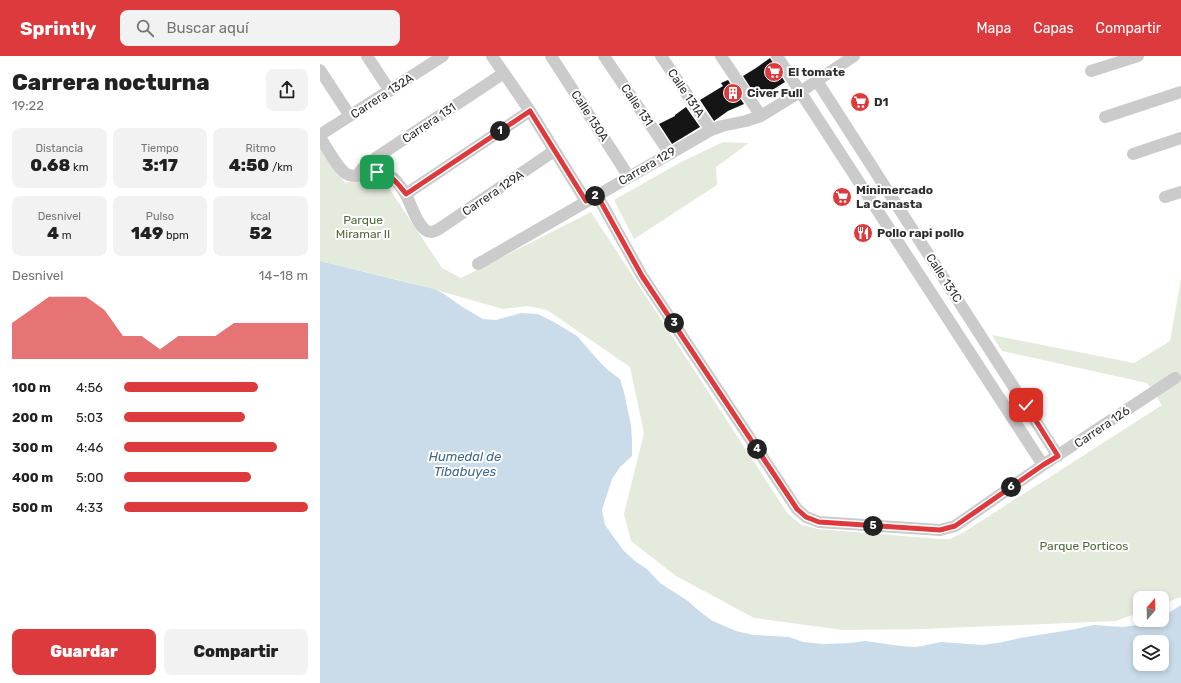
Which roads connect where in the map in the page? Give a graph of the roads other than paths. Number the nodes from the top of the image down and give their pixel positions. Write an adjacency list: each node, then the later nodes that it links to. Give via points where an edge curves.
1 (367, 56): 16 (street)
2 (443, 56): 11 (street, Carrera 132A)
3 (492, 56): 14 (street)
4 (551, 56): 30 (street, Calle 130A)
5 (604, 56): 27 (street, Calle 131)
6 (661, 56): 23 (street, Calle 131A)
7 (721, 56): 21 (street)
8 (777, 56): 17 (street, Calle 131C)
9 (854, 56): 15 (street, Carrera 129)
10 (1138, 56): 12 (street)
11 (426, 61): 16 (street, Carrera 132A)
12 (1097, 65)
13 (320, 70): 20 (street)
14 (504, 73): 19 (street); 29 (street, Carrera 131, via 377,157)
15 (817, 81): 17 (street, Carrera 129); 37 (street, Calle 131C)
16 (390, 91): 20 (street, Carrera 132A)
17 (800, 92): 21 (street, Carrera 129); 38 (street, Calle 131C)
18 (1181, 92): 22 (street)
19 (530, 111): 26 (street); 32 (street)
20 (350, 116): 24 (street, Carrera 132A)
21 (761, 116): 23 (street, Carrera 129)
22 (1105, 117)
23 (711, 130): 27 (street, Carrera 129)
24 (320, 136): 29 (street, via 343,170 349,175)
25 (1181, 138): 28 (street)
26 (554, 151): 32 (street, Carrera 129A, via 431,232 422,227 417,220); 34 (street)
27 (670, 154): 30 (street, Carrera 129)
28 (1133, 154)
29 (356, 176): 32 (street, via 384,173)
30 (629, 177): 34 (street, Carrera 129)
31 (1181, 192): 33 (street)
32 (406, 194)
33 (1165, 197)
34 (592, 198): 35 (street, Carrera 129); 38 (street, Carrera 126, via 797,509 806,517 819,522 940,530 955,526)
35 (478, 264)
36 (1175, 378): 37 (street, Carrera 126)
37 (1058, 456): 38 (street, Carrera 126)
38 (1043, 465)

